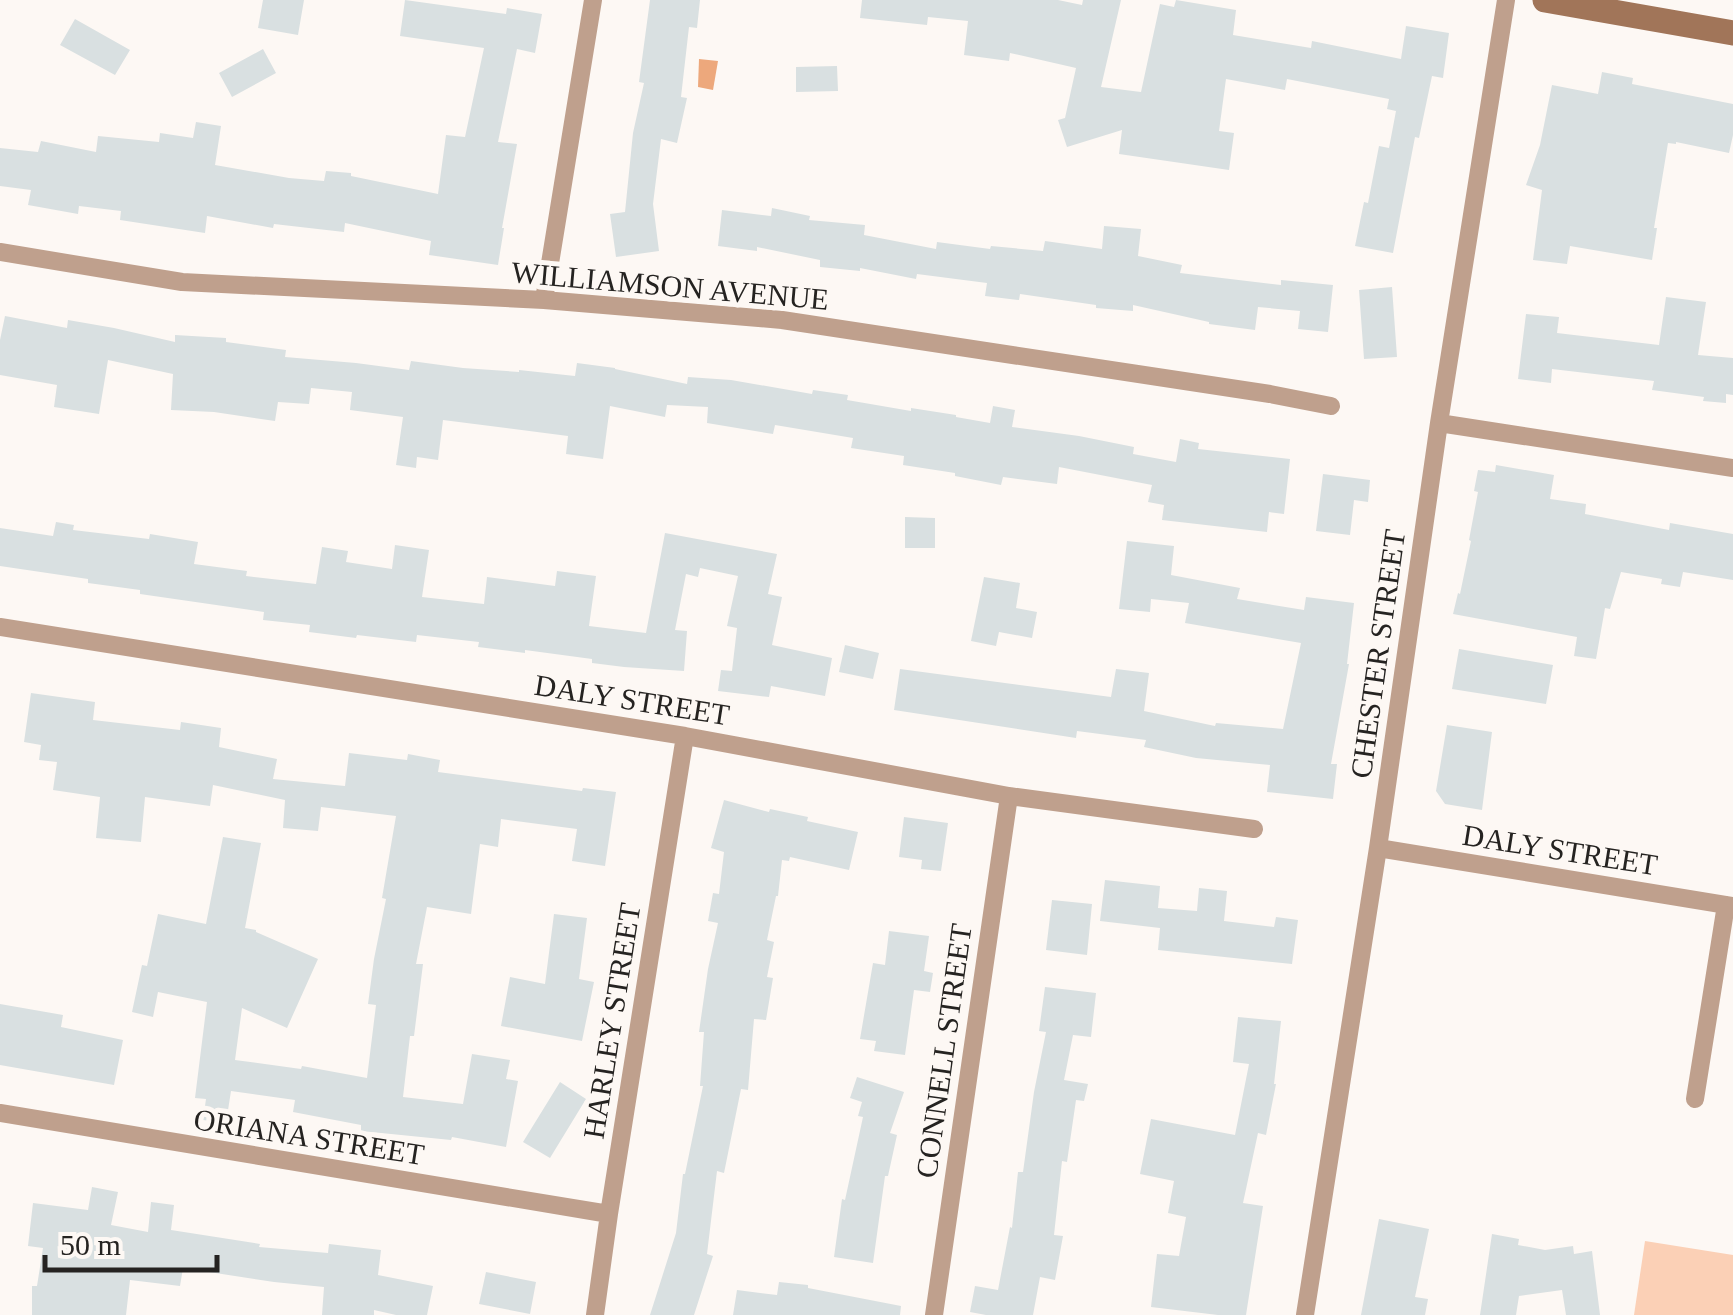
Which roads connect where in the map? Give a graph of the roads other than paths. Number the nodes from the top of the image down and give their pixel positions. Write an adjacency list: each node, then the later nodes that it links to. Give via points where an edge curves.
1 (593, 0): 6 (street)
2 (1506, 0): 8 (street, CHESTER STREET)
3 (1546, 0): 4 (main road)
4 (1733, 33)
5 (0, 252): 6 (street, WILLIAMSON AVENUE, via 182,282)
6 (544, 300): 7 (street, WILLIAMSON AVENUE, via 782,320)
7 (1331, 406)
8 (1438, 423): 9 (street); 14 (street, CHESTER STREET)
9 (1733, 468)
10 (0, 628): 11 (street, DALY STREET)
11 (686, 736): 12 (street, DALY STREET); 18 (street, HARLEY STREET)
12 (1009, 796): 13 (street, DALY STREET); 20 (street, CONNELL STREET)
13 (1254, 829)
14 (1378, 848): 15 (street, DALY STREET); 21 (street, CHESTER STREET)
15 (1730, 905): 16 (street)
16 (1695, 1099)
17 (0, 1113): 18 (street, ORIANA STREET)
18 (609, 1214): 19 (street, HARLEY STREET)
19 (595, 1315)
20 (934, 1315)
21 (1305, 1315)

